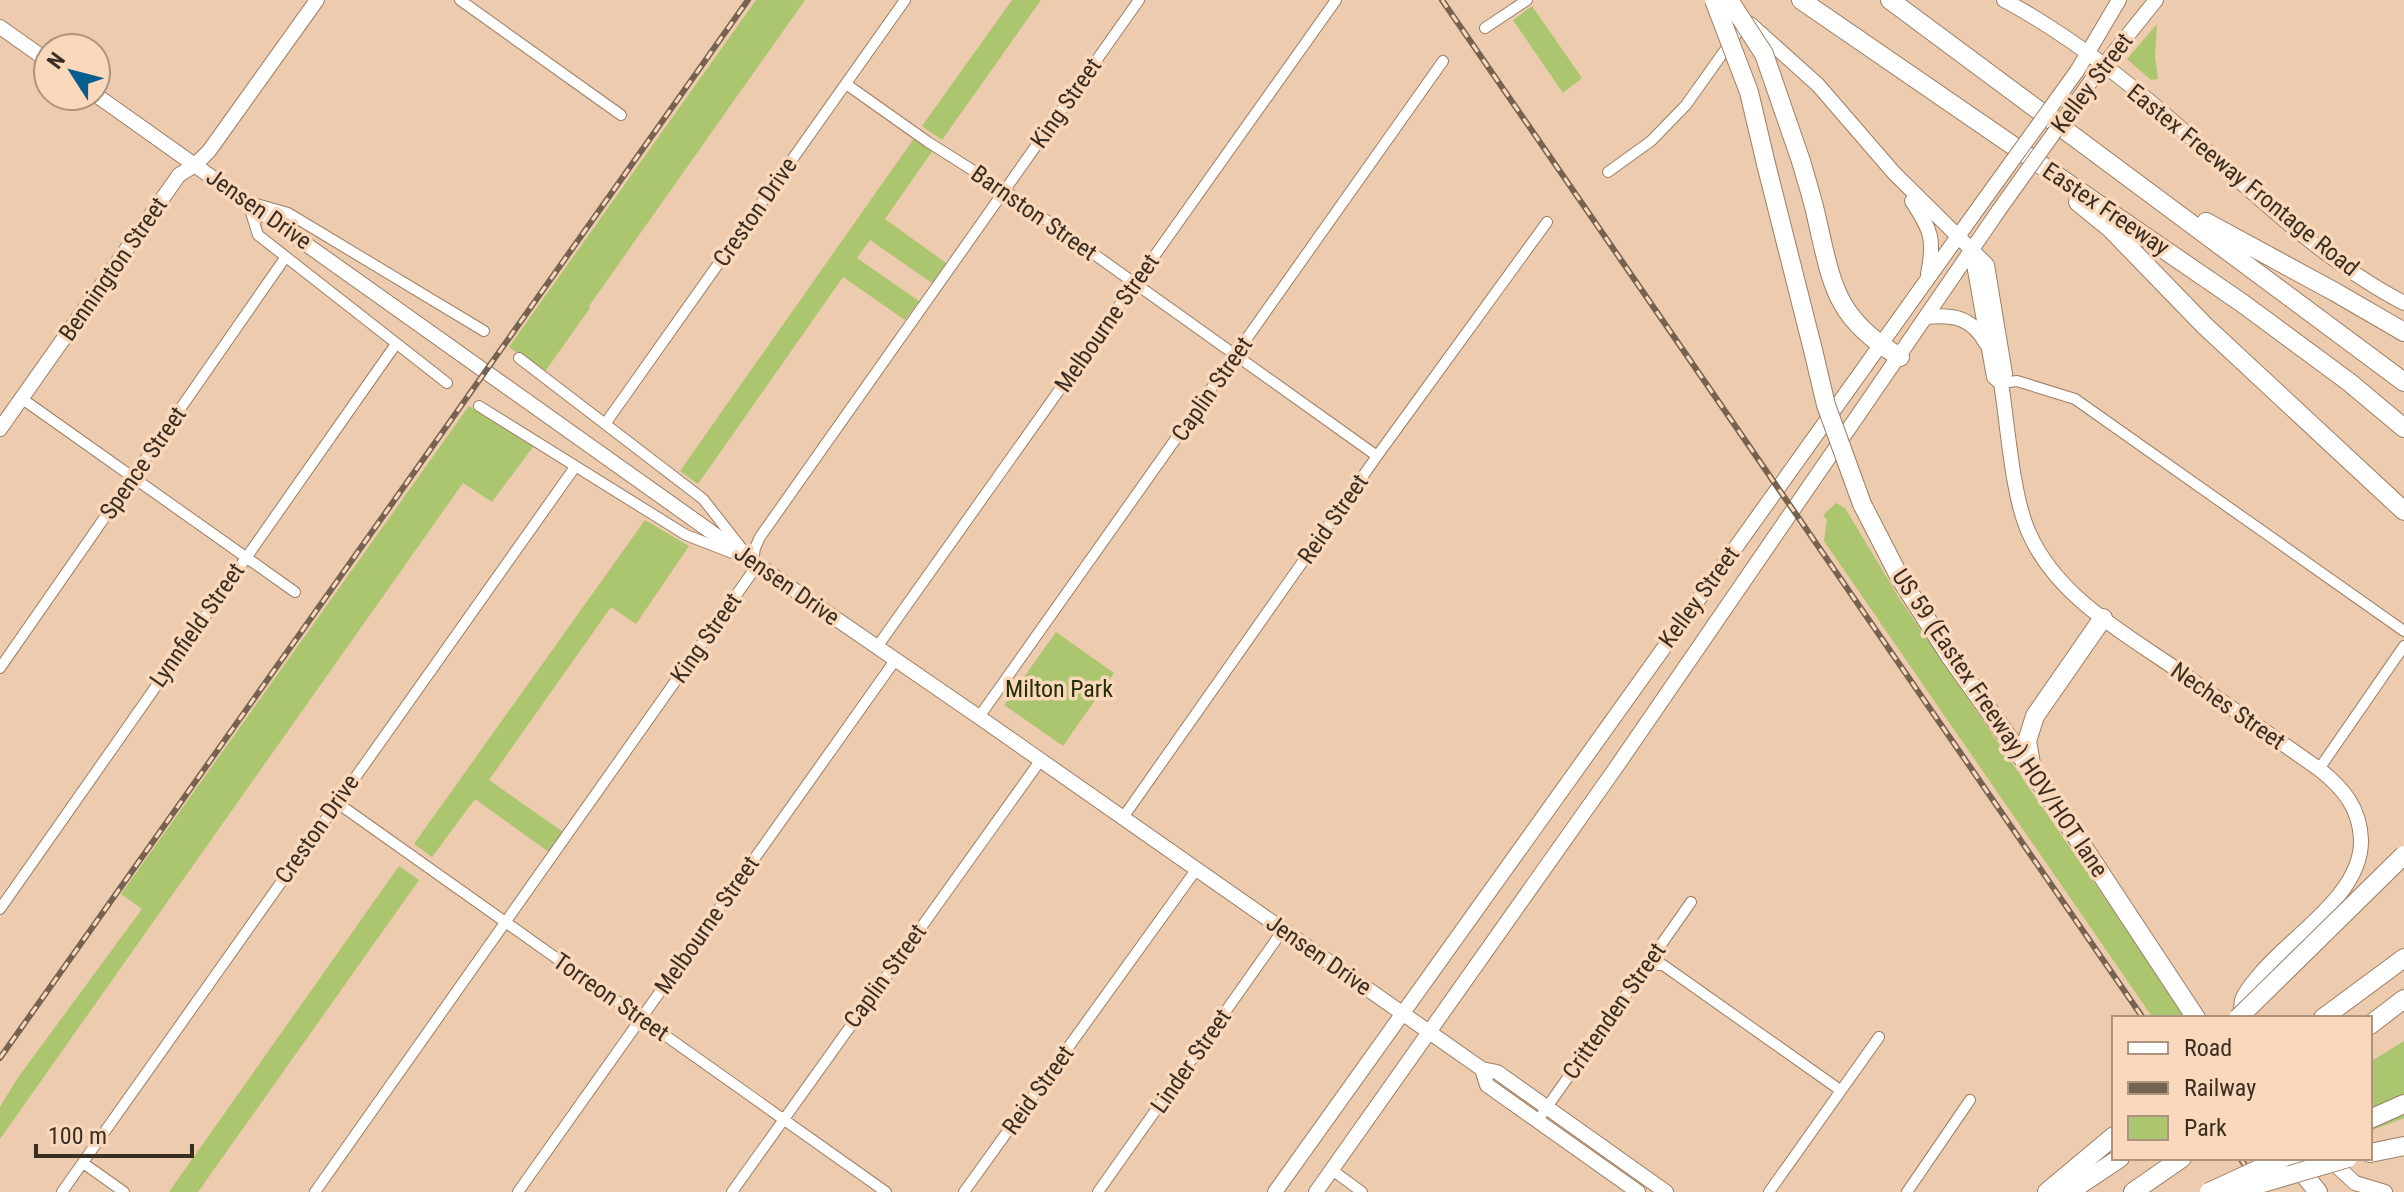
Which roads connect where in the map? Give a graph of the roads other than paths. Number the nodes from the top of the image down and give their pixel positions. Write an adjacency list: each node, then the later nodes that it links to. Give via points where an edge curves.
1 (317, 0): 25 (main road, Bennington Street)
2 (460, 0): 23 (street)
3 (905, 0): 21 (street, Creston Drive)
4 (1139, 0): 29 (street, King Street)
5 (1336, 0): 36 (street, Melbourne Street)
6 (1527, 0): 16 (street)
7 (1716, 0): 14 (main road); 73 (highway, US 59 (Eastex Freeway) HOV/HOT lane, bridge, via 1749,92 1826,405 1862,504 1908,591)
8 (1729, 0): 42 (highway, bridge, via 1764,54 1801,161 1831,282 1854,321)
9 (1801, 0): 24 (highway, Eastex Freeway)
10 (1890, 0): 28 (highway, Eastex Freeway)
11 (2004, 0): 18 (main road, Eastex Freeway Frontage Road)
12 (2119, 0): 18 (main road, Kelley Street)
13 (2156, 0): 20 (main road, Kelley Street)
14 (1746, 20): 26 (street, via 1686,105 1651,141); 27 (main road, via 1818,85)
15 (0, 27): 17 (main road)
16 (1485, 28)
17 (32, 50)
18 (2087, 53): 20 (main road, Eastex Freeway Frontage Road); 32 (main road, Kelley Street, bridge)
19 (1443, 61): 44 (street, Caplin Street)
20 (2102, 66): 33 (main road, Kelley Street, bridge); 37 (main road, Eastex Freeway Frontage Road, via 2254,195 2351,270)
21 (846, 84): 29 (street, Barnston Street); 53 (street, Creston Drive)
22 (112, 106): 25 (main road, Jensen Drive)
23 (621, 115)
24 (1992, 132): 47 (highway, Eastex Freeway); 60 (highway, via 2110,228 2205,326)
25 (195, 165): 30 (main road, Jensen Drive); 51 (main road, Bennington Street, via 179,175)
26 (1608, 172)
27 (1894, 173): 32 (main road); 35 (main road, via 1932,233)
28 (2143, 189): 40 (highway); 48 (highway, Eastex Freeway)
29 (1004, 190): 36 (street, Barnston Street); 62 (street, King Street, via 760,537)
30 (248, 201): 34 (street, via 258,235); 39 (street, via 288,213); 62 (main road, Jensen Drive)
31 (1547, 222): 57 (street, Reid Street)
32 (1958, 236): 33 (main road); 35 (main road, Kelley Street)
33 (1971, 248): 38 (main road, Kelley Street); 43 (main road, Neches Street); 50 (main road, Neches Street, via 1987,265 2005,374)
34 (285, 258): 41 (street); 59 (street, Spence Street)
35 (1926, 280): 42 (main road, Kelley Street)
36 (1135, 284): 44 (street, Barnston Street); 67 (street, Melbourne Street)
37 (2404, 303)
38 (1927, 317): 43 (main road, via 1965,320); 45 (main road, Kelley Street)
39 (484, 331)
40 (2404, 332)
41 (396, 344): 49 (street); 61 (street, Lynnfield Street)
42 (1880, 345): 45 (highway); 87 (main road, Kelley Street)
43 (1988, 347): 50 (main road, Neches Street, via 1994,377)
44 (1236, 356): 57 (street, Barnston Street); 70 (street, Caplin Street)
45 (1900, 357): 94 (main road, Kelley Street)
46 (519, 358): 53 (street)
47 (2349, 382): 54 (highway, Eastex Freeway); 56 (highway)
48 (2404, 382)
49 (447, 383)
50 (2001, 383): 64 (main road, Neches Street, via 2027,529 2059,582); 65 (street, via 2017,381 2075,399)
51 (21, 398): 55 (main road, Bennington Street); 59 (street)
52 (479, 406): 58 (street)
53 (605, 424): 62 (street, via 703,499)
54 (2404, 428)
55 (0, 429)
56 (2404, 442)
57 (1377, 456): 75 (street, Reid Street)
58 (575, 467): 62 (street, via 686,535); 74 (street, Creston Drive)
59 (133, 478): 61 (street); 69 (street, Spence Street)
60 (2402, 509)
61 (244, 557): 63 (street); 79 (street, Lynnfield Street)
62 (752, 561): 67 (main road, Jensen Drive); 80 (street, King Street, via 751,574)
63 (295, 592)
64 (2103, 618): 72 (main road, Neches Street); 73 (highway, via 2035,716 2027,741)
65 (2404, 631)
66 (2404, 646): 72 (street)
67 (877, 647): 68 (main road, Jensen Drive)
68 (896, 659): 70 (main road, Jensen Drive); 92 (street, Melbourne Street)
69 (0, 668)
70 (979, 717): 71 (main road, Jensen Drive)
71 (1040, 761): 75 (main road, Jensen Drive); 102 (street, Caplin Street)
72 (2319, 769): 89 (main road, Neches Street, via 2354,805 2361,858 2345,888 2257,978 2242,998)
73 (2035, 775): 88 (highway, US 59 (Eastex Freeway) HOV/HOT lane)
74 (336, 802): 80 (street, Torreon Street); 113 (street, Creston Drive)
75 (1122, 819): 77 (main road, Jensen Drive)
76 (2404, 855): 90 (highway, bridge)
77 (1196, 870): 81 (main road, Jensen Drive); 121 (street, Reid Street)
78 (1691, 902): 84 (street, Crittenden Street)
79 (0, 909)
80 (506, 922): 92 (street, Torreon Street); 117 (street, King Street)
81 (1283, 930): 87 (main road, Jensen Drive); 122 (street, Linder Street)
82 (2404, 951): 85 (highway)
83 (2404, 958): 85 (highway)
84 (1642, 971): 97 (street, via 1663,965); 100 (street, Crittenden Street)
85 (2354, 996): 91 (highway)
86 (2404, 999): 93 (highway)
87 (1402, 1013): 94 (main road, Jensen Drive); 123 (main road, Kelley Street)
88 (2195, 1016)
89 (2239, 1016)
90 (2241, 1016)
91 (2326, 1016)
92 (641, 1018): 102 (street, Torreon Street); 118 (street, Melbourne Street)
93 (2372, 1023)
94 (1429, 1032): 96 (main road, Jensen Drive); 114 (main road, Kelley Street)
95 (1879, 1037): 97 (street)
96 (1482, 1069): 100 (main road, Jensen Drive, via 1497,1072); 103 (main road, Jensen Drive, via 1487,1085)
97 (1840, 1090): 128 (street)
98 (1970, 1100): 129 (street)
99 (2404, 1104): 101 (highway)
100 (1547, 1107): 103 (street, Crittenden Street); 127 (main road, Jensen Drive)
101 (2372, 1118)
102 (782, 1119): 119 (street, Caplin Street); 120 (street, Torreon Street)
103 (1538, 1120): 126 (main road, Jensen Drive)
104 (2112, 1138): 130 (highway)
105 (2404, 1146): 106 (highway)
106 (2372, 1153)
107 (2117, 1160): 131 (highway)
108 (2179, 1160): 132 (highway)
109 (2279, 1160): 133 (highway, bridge)
110 (2293, 1160): 135 (highway)
111 (2330, 1160): 136 (main road, via 2355,1183)
112 (2341, 1160): 134 (highway, bridge)
113 (83, 1163): 115 (street, Creston Drive); 116 (street)
114 (1332, 1170): 124 (main road, Kelley Street); 125 (street)
115 (62, 1192)
116 (124, 1192)
117 (315, 1192)
118 (518, 1192)
119 (732, 1192)
120 (886, 1192)
121 (964, 1192)
122 (1098, 1192)
123 (1275, 1192)
124 (1316, 1192)
125 (1362, 1192)
126 (1638, 1192)
127 (1666, 1192)
128 (1769, 1192)
129 (1907, 1192)
130 (2047, 1192)
131 (2069, 1192)
132 (2133, 1192)
133 (2209, 1192)
134 (2232, 1192)
135 (2318, 1192)
136 (2385, 1192)

